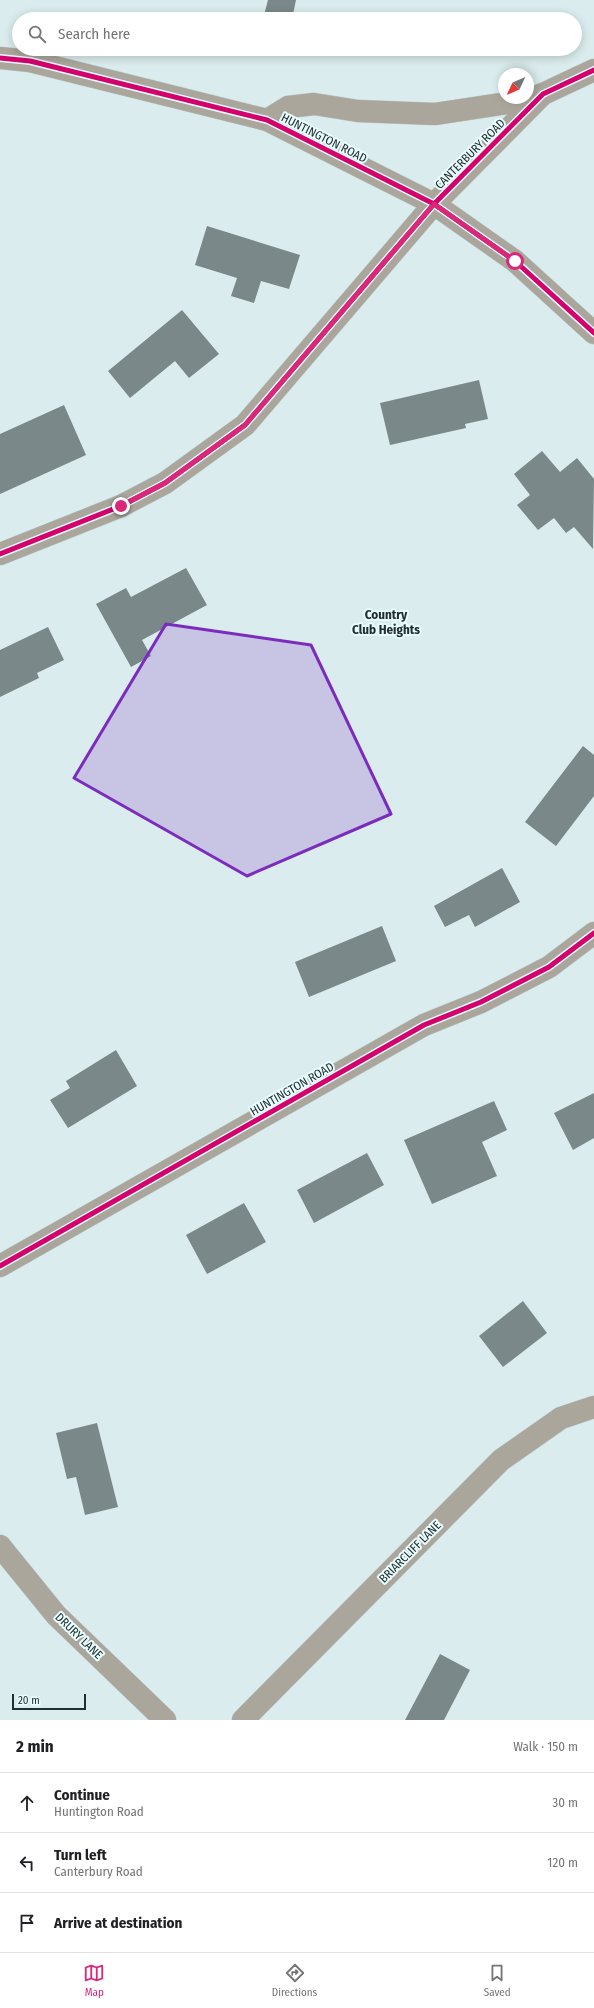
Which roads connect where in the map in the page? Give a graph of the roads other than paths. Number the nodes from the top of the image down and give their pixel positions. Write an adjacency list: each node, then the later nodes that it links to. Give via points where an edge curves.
1 (0, 58): 4 (street, HUNTINGTON ROAD, via 30,61)
2 (594, 70): 3 (street, CANTERBURY ROAD)
3 (543, 94): 4 (street, via 528,100 435,114 358,111 314,104 288,107); 5 (street, CANTERBURY ROAD)
4 (267, 120): 5 (street, HUNTINGTON ROAD)
5 (434, 204): 6 (street, HUNTINGTON ROAD, via 515,261); 7 (street, CANTERBURY ROAD, via 245,425 165,483 121,506)
6 (594, 333)
7 (0, 554)
8 (594, 933): 9 (street, HUNTINGTON ROAD, via 549,967 481,1002 424,1025)
9 (0, 1266)
10 (594, 1407): 13 (street, BRIARCLIFF LANE, via 561,1418 501,1460)
11 (0, 1546): 12 (street, DRURY LANE, via 56,1615)
12 (165, 1720)
13 (243, 1720)

